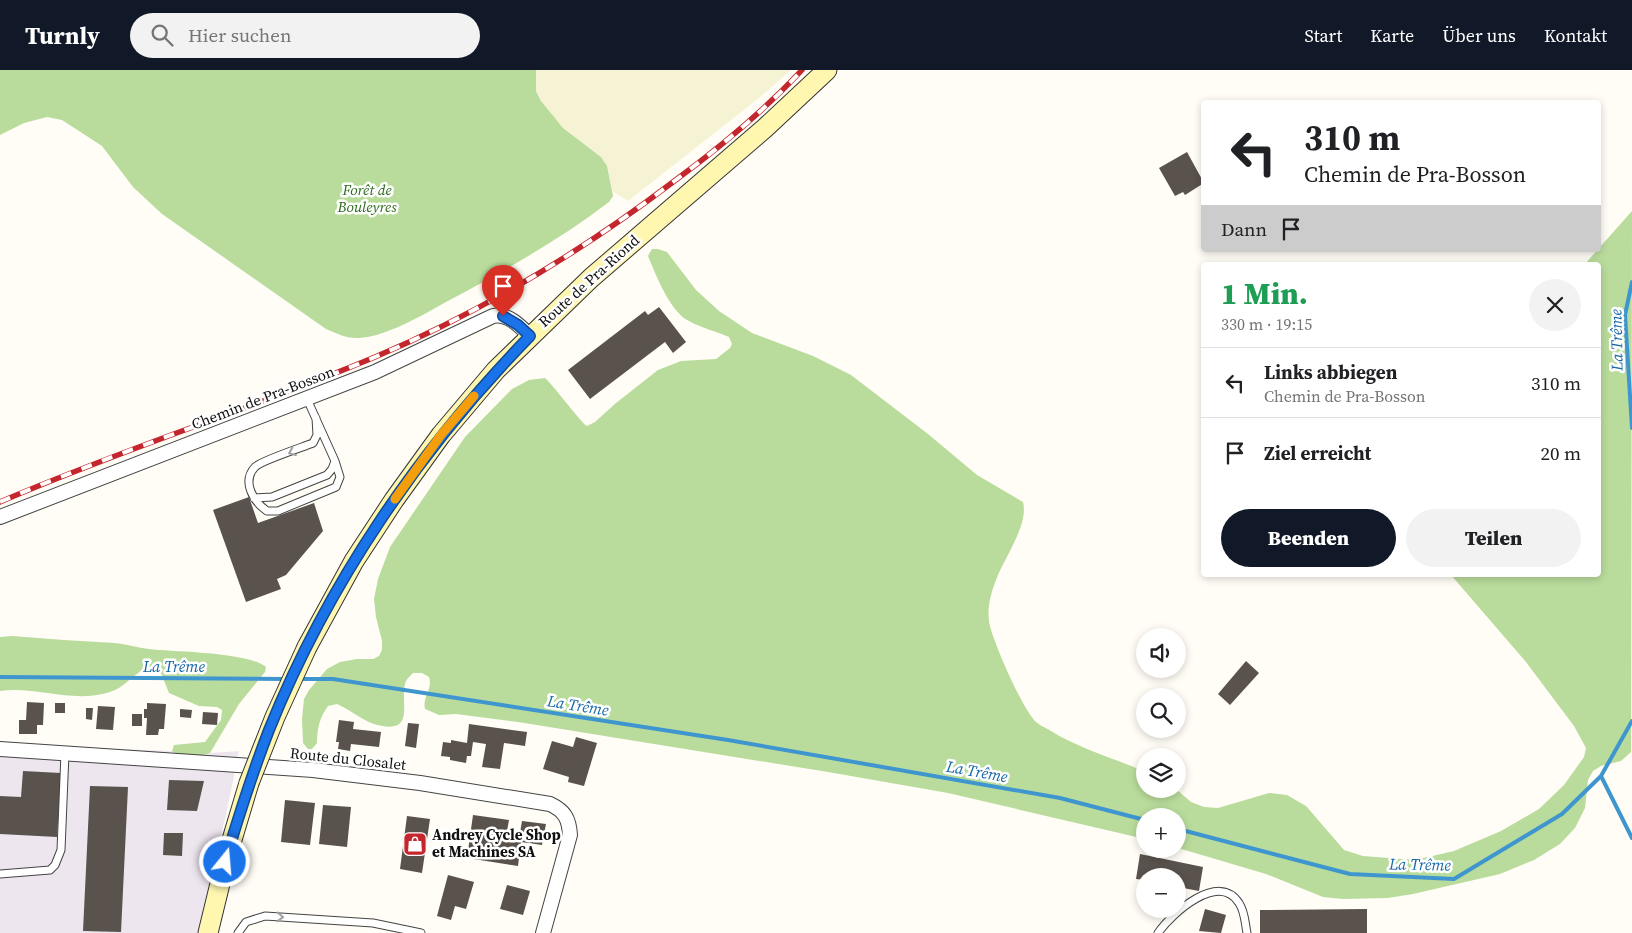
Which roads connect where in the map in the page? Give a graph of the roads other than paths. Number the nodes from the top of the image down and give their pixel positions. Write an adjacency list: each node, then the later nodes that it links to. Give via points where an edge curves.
1 (828, 70): 2 (main road, Route de Pra-Riond, via 590,278)
2 (530, 336): 3 (street, Chemin de Pra-Bosson, via 503,316 493,316 375,372); 11 (main road, Route de Pra-Riond, bridge, via 468,403 417,466 367,541 307,647 250,783 225,862)
3 (308, 399): 4 (lane); 7 (street, Chemin de Pra-Bosson)
4 (316, 418): 5 (lane); 6 (lane, one-way to 6, via 317,435 313,443 255,466 250,476)
5 (335, 461): 6 (lane, via 327,476 272,497); 6 (lane, via 340,478 336,487 278,511 267,511)
6 (254, 498)
7 (0, 517)
8 (0, 749): 9 (street, Route du Closalet)
9 (65, 752): 10 (lane, via 61,850 55,864 46,871); 14 (street, Route du Closalet, via 313,770 550,804 564,812 570,835)
10 (0, 874)
11 (208, 933)
12 (238, 933): 13 (lane, one-way to 13, via 246,922 265,916 372,922)
13 (421, 933)
14 (543, 933)
15 (1158, 933): 16 (lane, via 1192,901 1217,891 1232,895 1240,903)
16 (1247, 933)

